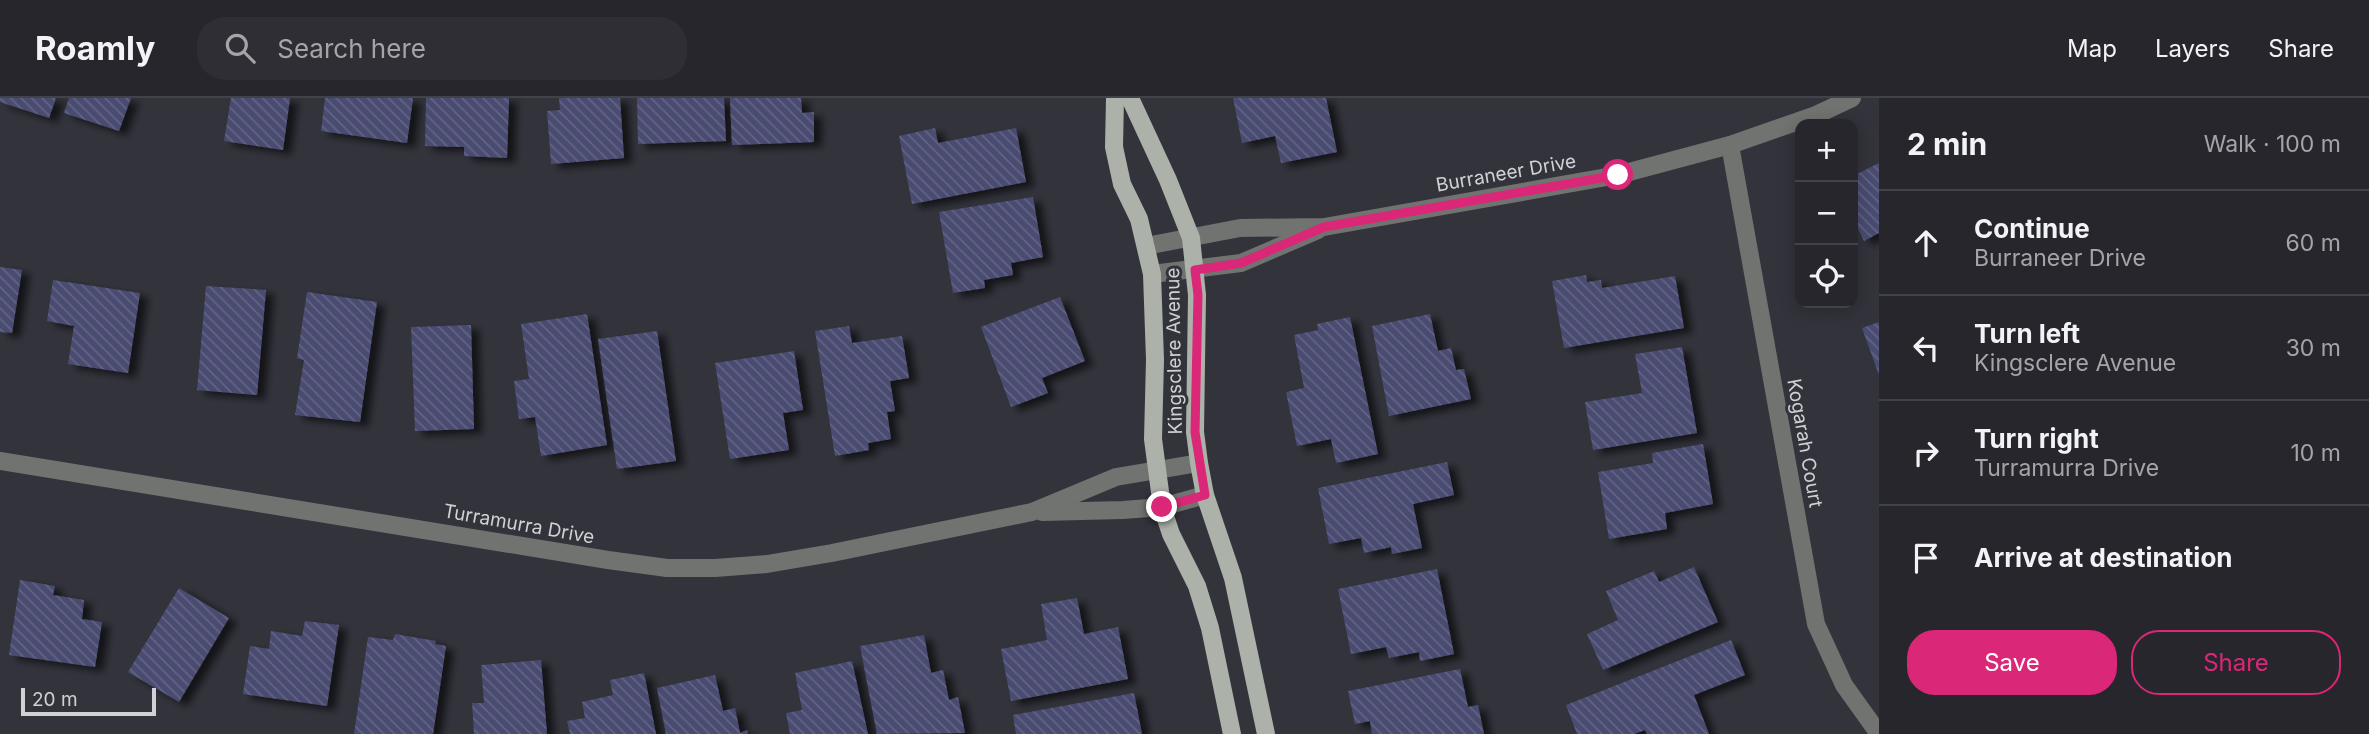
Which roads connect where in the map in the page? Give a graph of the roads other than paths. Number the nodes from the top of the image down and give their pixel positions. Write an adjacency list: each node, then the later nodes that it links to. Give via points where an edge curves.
1 (1115, 98): 7 (main road, Kingsclere Avenue, via 1114,147 1122,184)
2 (1130, 98): 6 (main road, Kingsclere Avenue)
3 (1852, 98): 4 (street, Burraneer Drive, via 1816,116)
4 (1730, 145): 5 (street, Burraneer Drive, via 1618,175); 18 (street, Kogarah Court, via 1816,624 1844,685)
5 (1324, 227): 6 (street, Burraneer Drive, via 1240,228); 8 (street, Burraneer Drive, via 1241,263)
6 (1191, 238): 7 (street, Burraneer Drive); 8 (main road, Kingsclere Avenue)
7 (1146, 246): 9 (main road, Kingsclere Avenue)
8 (1195, 270): 9 (street, Burraneer Drive); 11 (main road, Kingsclere Avenue)
9 (1152, 274): 12 (main road, Kingsclere Avenue)
10 (0, 461): 15 (street, Turramurra Drive, via 667,568 767,564)
11 (1199, 463): 12 (street, Turramurra Drive); 13 (main road, Kingsclere Avenue)
12 (1157, 471): 14 (main road, Kingsclere Avenue); 15 (street, Turramurra Drive, via 1116,477)
13 (1205, 495): 14 (street, Turramurra Drive); 17 (main road, Kingsclere Avenue, via 1233,578)
14 (1162, 507): 15 (street, Turramurra Drive); 16 (main road, Kingsclere Avenue, via 1198,586)
15 (1032, 512)
16 (1232, 734)
17 (1266, 734)
18 (1879, 734)

